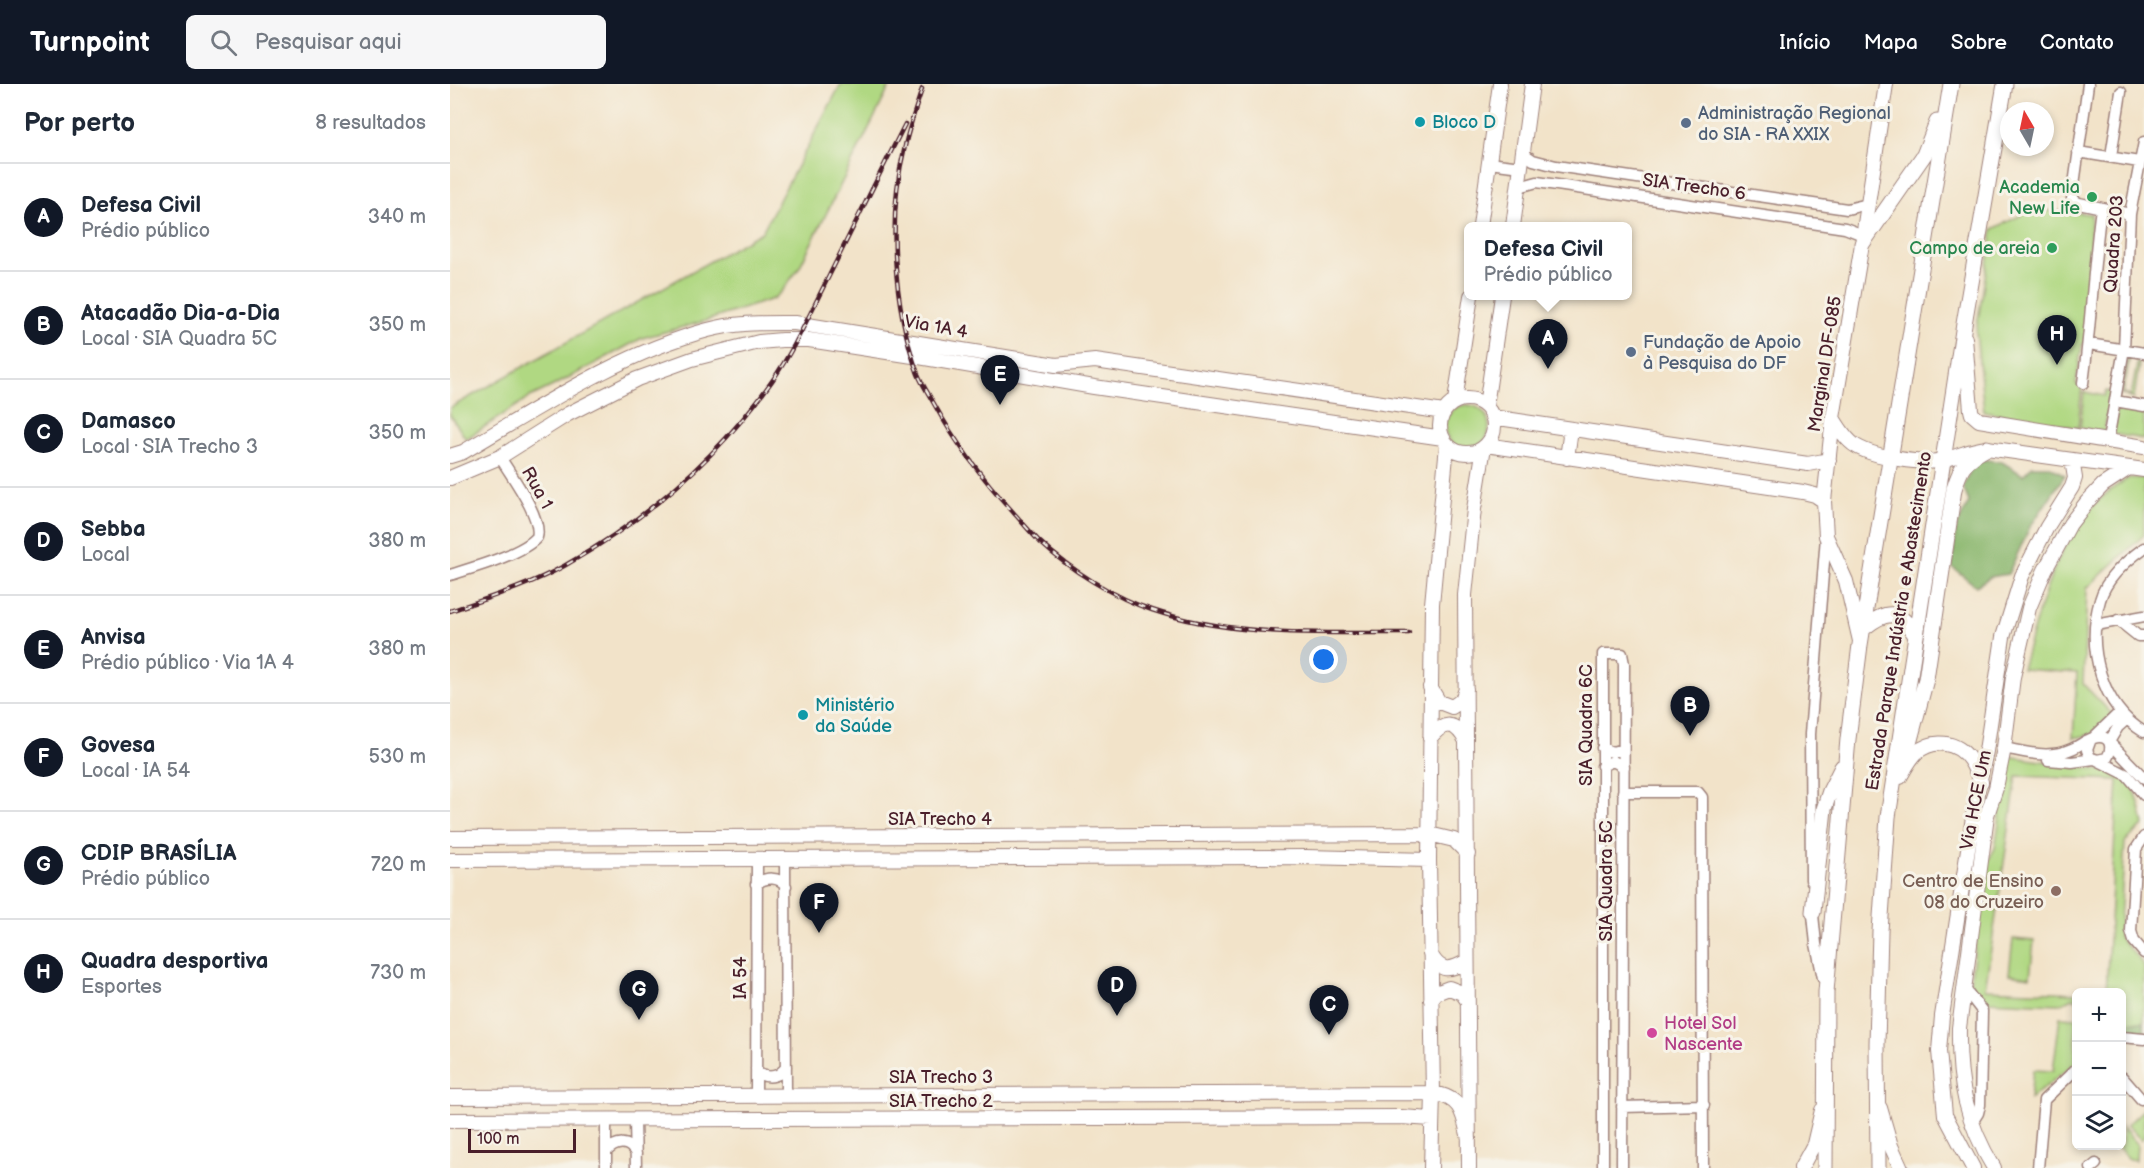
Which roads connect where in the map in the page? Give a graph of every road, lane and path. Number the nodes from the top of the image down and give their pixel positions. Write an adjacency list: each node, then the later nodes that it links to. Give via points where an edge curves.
1 (1500, 84): 14 (main road)
2 (1532, 84): 12 (main road)
3 (1886, 84): 21 (main road, Marginal DF-085)
4 (1947, 84): 29 (highway, via 1924,155)
5 (1952, 84): 58 (highway, Estrada Parque Indústria e Abastecimento)
6 (2005, 84): 32 (highway, Estrada Parque Indústria e Abastecimento)
7 (2088, 84): 10 (street)
8 (2121, 92): 11 (street)
9 (2144, 142): 13 (street, Quadra 203)
10 (2078, 152): 11 (street); 23 (street, via 2072,199)
11 (2111, 156): 13 (street)
12 (1522, 160): 14 (street); 15 (street); 18 (main road)
13 (2139, 162): 25 (street, Quadra 203)
14 (1489, 163): 26 (main road)
15 (1556, 166): 16 (street, via 1551,171); 17 (street)
16 (1552, 184): 18 (street, SIA Trecho 6, via 1537,182); 20 (street, SIA Trecho 6)
17 (1693, 186): 19 (street); 20 (street, via 1698,198)
18 (1519, 187): 27 (main road)
19 (1715, 189): 22 (street, via 1709,196); 24 (street)
20 (1689, 204): 22 (street, SIA Trecho 6)
21 (1868, 204): 24 (street); 29 (main road, Marginal DF-085)
22 (1715, 208): 28 (street, SIA Trecho 6)
23 (2101, 208): 25 (street); 33 (street)
24 (1847, 209): 28 (street, via 1850,218)
25 (2130, 214): 34 (street, Quadra 203)
26 (1481, 222)
27 (1514, 222)
28 (1845, 228): 29 (street, SIA Trecho 6)
29 (1863, 240): 48 (main road, Marginal DF-085)
30 (1470, 300): 41 (main road)
31 (1502, 300): 46 (main road)
32 (1964, 324): 50 (main road, via 1971,410 1975,417); 62 (highway, Estrada Parque Indústria e Abastecimento)
33 (2089, 344): 34 (street); 37 (street)
34 (2124, 349): 35 (street); 42 (street, Quadra 203)
35 (2144, 352)
36 (1179, 373): 38 (main road, Via 1A 4, via 1095,361 1056,365 795,323 759,323 709,329 658,347); 40 (main road); 45 (main road, Via 1A 4)
37 (2083, 383)
38 (575, 387): 39 (main road, Via 1A 4); 43 (main road, via 576,399)
39 (558, 396): 47 (main road, via 565,402); 56 (main road, Via 1A 4)
40 (1175, 400): 43 (main road, Via 1A 4, via 809,340 782,340 759,342 669,366); 52 (main road, Via 1A 4)
41 (1455, 401): 45 (main road); 46 (main road, via 1471,399)
42 (2115, 401): 44 (street); 51 (street, Quadra 203)
43 (585, 406): 47 (main road, Via 1A 4)
44 (2144, 406)
45 (1444, 412): 52 (main road, via 1440,430)
46 (1489, 412): 49 (main road); 53 (main road, via 1493,432)
47 (568, 414): 57 (main road, Via 1A 4)
48 (1833, 418): 58 (main road, via 1855,446); 61 (main road, Marginal DF-085)
49 (1571, 429): 59 (main road); 61 (main road, via 1808,464)
50 (2064, 434): 51 (main road); 60 (main road, via 2056,445)
51 (2108, 440): 54 (main road)
52 (1445, 442): 53 (main road, via 1455,451 1465,453); 83 (main road, via 1432,604)
53 (1485, 446): 59 (main road); 84 (main road, via 1465,595)
54 (2144, 447)
55 (1987, 448): 60 (main road); 62 (main road); 98 (highway, via 1964,464 1954,489 1926,679)
56 (450, 456)
57 (500, 457): 66 (main road, Via 1A 4); 70 (street, Rua 1, via 532,511 538,526 537,537 498,559)
58 (1892, 457): 62 (main road); 75 (highway, Estrada Parque Indústria e Abastecimento)
59 (1567, 458): 67 (main road, via 1803,492)
60 (2058, 458): 63 (main road)
61 (1829, 460): 67 (main road, Marginal DF-085)
62 (1943, 460): 76 (highway, Estrada Parque Indústria e Abastecimento)
63 (2072, 460): 64 (main road); 72 (main road, via 2072,487 2022,576)
64 (2129, 468): 65 (main road); 80 (main road, Via HCE Um, via 2103,485 2070,524 2029,608)
65 (2144, 470)
66 (450, 478)
67 (1824, 501): 68 (main road, Marginal DF-085)
68 (1826, 536): 78 (main road, Marginal DF-085, via 1845,581); 135 (street, via 1809,756)
69 (2144, 548): 74 (street, via 2110,580 2100,599)
70 (450, 576)
71 (2144, 616): 73 (street)
72 (2008, 618): 80 (main road, via 2006,651); 81 (main road)
73 (2118, 621): 74 (street); 77 (street)
74 (2096, 625): 85 (street, via 2094,642 2104,686)
75 (1865, 627): 76 (highway, via 1885,614 1895,614 1904,619); 78 (highway, Estrada Parque Indústria e Abastecimento)
76 (1916, 636): 104 (highway, Estrada Parque Indústria e Abastecimento)
77 (2144, 636)
78 (1860, 645): 94 (highway, Estrada Parque Indústria e Abastecimento)
79 (1603, 654): 91 (street, SIA Quadra 6C); 92 (street, SIA Quadra 5C, via 1622,654)
80 (2018, 654): 82 (main road, Via HCE Um)
81 (1997, 669): 82 (main road, via 2006,665); 100 (main road)
82 (2013, 676): 93 (main road, Via HCE Um)
83 (1430, 687): 84 (main road, via 1439,702 1452,706 1462,700); 87 (main road)
84 (1466, 687): 89 (main road)
85 (2123, 716): 86 (street); 88 (street); 90 (street)
86 (2144, 732)
87 (1430, 738): 89 (main road, via 1447,725 1458,728); 105 (main road)
88 (2092, 739): 90 (street, via 2102,737); 93 (street, via 2053,755); 95 (street, via 2087,750)
89 (1466, 741): 119 (main road)
90 (2109, 742): 95 (street, via 2109,755); 99 (street)
91 (1602, 748): 92 (street, via 1612,752); 96 (street, SIA Quadra 6C)
92 (1623, 749): 97 (street, SIA Quadra 5C)
93 (2003, 751): 95 (street, via 2072,762); 101 (main road, Via HCE Um)
94 (1846, 759): 135 (highway, via 1824,809); 142 (highway, Estrada Parque Indústria e Abastecimento)
95 (2095, 760): 103 (street, via 2127,776)
96 (1602, 766): 97 (street, via 1612,761); 140 (street, SIA Quadra 6C)
97 (1623, 767): 102 (street, SIA Quadra 5C)
98 (1900, 777): 100 (main road, via 1914,755 1942,743 1961,750); 104 (highway)
99 (2144, 778)
100 (1980, 781): 101 (main road, via 1986,789); 117 (main road)
101 (1996, 788): 118 (main road, Via HCE Um, via 1987,815)
102 (1623, 792): 139 (street, SIA Quadra 5C); 166 (street, via 1700,793)
103 (2144, 794)
104 (1888, 817): 165 (highway, Estrada Parque Indústria e Abastecimento, via 1880,931)
105 (1429, 834): 107 (main road, SIA Trecho 4); 119 (main road, SIA Trecho 4, via 1454,840); 132 (main road)
106 (1309, 835): 107 (main road, SIA Trecho 4); 112 (main road, SIA Trecho 4); 120 (main road, via 1304,845)
107 (1399, 835): 123 (main road)
108 (842, 836): 110 (main road, SIA Trecho 4); 111 (main road, SIA Trecho 4); 131 (main road)
109 (552, 837): 115 (main road, SIA Trecho 4); 116 (main road, SIA Trecho 4); 126 (main road, via 558,853)
110 (717, 837): 116 (main road, SIA Trecho 4); 128 (main road, via 724,848)
111 (964, 837): 112 (main road, SIA Trecho 4); 121 (main road, via 969,847)
112 (986, 837): 122 (main road, via 980,847)
113 (2144, 837): 137 (street, via 2136,849 2131,932)
114 (450, 838): 115 (main road, SIA Trecho 4)
115 (506, 838): 125 (main road)
116 (573, 838): 127 (main road, via 568,848)
117 (1970, 841): 118 (main road, via 1981,840); 196 (main road, via 1939,1051 1945,1115)
118 (1984, 849): 141 (main road, Via HCE Um)
119 (1468, 854): 138 (main road)
120 (1306, 857): 122 (main road); 123 (main road)
121 (964, 858): 122 (main road); 131 (main road)
122 (985, 859)
123 (1399, 859): 132 (main road)
124 (450, 860): 125 (main road)
125 (500, 860): 126 (main road)
126 (550, 860): 127 (main road)
127 (574, 860): 128 (main road)
128 (717, 860): 129 (main road)
129 (757, 860): 130 (main road); 133 (street, IA 54)
130 (785, 860): 131 (main road); 134 (street)
131 (836, 860)
132 (1429, 860): 136 (main road)
133 (756, 884): 134 (street, via 772,878); 150 (street, IA 54)
134 (786, 886): 149 (street)
135 (1813, 912): 142 (street)
136 (1430, 953): 138 (main road, via 1438,966 1444,968); 144 (main road)
137 (2144, 953)
138 (1467, 961): 145 (main road)
139 (1622, 978): 140 (street, via 1613,983); 143 (street, SIA Quadra 5C)
140 (1603, 980): 146 (street, SIA Quadra 6C)
141 (1965, 989): 178 (main road, Via HCE Um, via 1959,1059); 178 (street, via 1982,1011 1980,1104)
142 (1826, 992): 161 (highway, Estrada Parque Indústria e Abastecimento)
143 (1622, 999): 146 (street, via 1611,995); 167 (street, SIA Quadra 5C)
144 (1431, 1000): 145 (main road, via 1436,993 1449,988 1462,993); 154 (main road)
145 (1467, 1000): 179 (main road)
146 (1602, 1000): 189 (street, SIA Quadra 6C)
147 (2126, 1037): 148 (street)
148 (2144, 1039)
149 (786, 1067): 150 (street, via 777,1076 759,1074); 160 (street)
150 (756, 1069): 159 (street, IA 54)
151 (2072, 1074): 197 (street, via 2044,1100)
152 (2126, 1082): 164 (street)
153 (1404, 1092): 154 (main road, SIA Trecho 3); 155 (main road, SIA Trecho 3); 169 (main road, via 1408,1105)
154 (1433, 1092): 174 (main road); 179 (main road, via 1458,1104)
155 (1306, 1093): 157 (main road, SIA Trecho 3); 168 (main road, via 1302,1104)
156 (963, 1094): 157 (main road, SIA Trecho 3); 160 (main road, SIA Trecho 3); 170 (main road, via 968,1107)
157 (986, 1095): 173 (main road, via 980,1106)
158 (662, 1096): 159 (main road, SIA Trecho 3); 163 (main road, SIA Trecho 3); 177 (main road, via 656,1109)
159 (756, 1096): 160 (main road, SIA Trecho 3)
160 (786, 1096)
161 (1826, 1096): 180 (highway, Estrada Parque Indústria e Abastecimento); 192 (main road, via 1814,1144)
162 (450, 1097): 163 (main road, SIA Trecho 3)
163 (588, 1097): 171 (main road, via 588,1112)
164 (2141, 1099)
165 (1878, 1100): 183 (highway, Estrada Parque Indústria e Abastecimento); 195 (main road)
166 (1704, 1104): 167 (street); 191 (street)
167 (1622, 1107): 190 (street, SIA Quadra 5C)
168 (1306, 1117): 169 (main road, SIA Trecho 2); 173 (main road, SIA Trecho 2)
169 (1401, 1117): 174 (main road, SIA Trecho 2)
170 (960, 1118): 173 (main road, SIA Trecho 2); 177 (main road, SIA Trecho 2)
171 (579, 1119): 172 (main road, SIA Trecho 2); 175 (main road, SIA Trecho 2)
172 (606, 1119): 176 (main road, SIA Trecho 2); 181 (street)
173 (984, 1119)
174 (1432, 1119): 187 (main road)
175 (450, 1120)
176 (635, 1120): 177 (main road, SIA Trecho 2); 182 (street)
177 (660, 1120)
178 (1971, 1124): 184 (main road, Via HCE Um)
179 (1469, 1139): 188 (main road)
180 (1825, 1149): 193 (highway, Estrada Parque Indústria e Abastecimento); 194 (highway)
181 (606, 1152): 182 (street, via 626,1144); 185 (street)
182 (636, 1155): 186 (street)
183 (1875, 1164)
184 (1988, 1165)
185 (606, 1168)
186 (636, 1168)
187 (1431, 1168)
188 (1469, 1168)
189 (1603, 1168)
190 (1622, 1168)
191 (1703, 1168)
192 (1801, 1168)
193 (1825, 1168)
194 (1835, 1168)
195 (1901, 1168)
196 (1973, 1168)
197 (2038, 1168)

